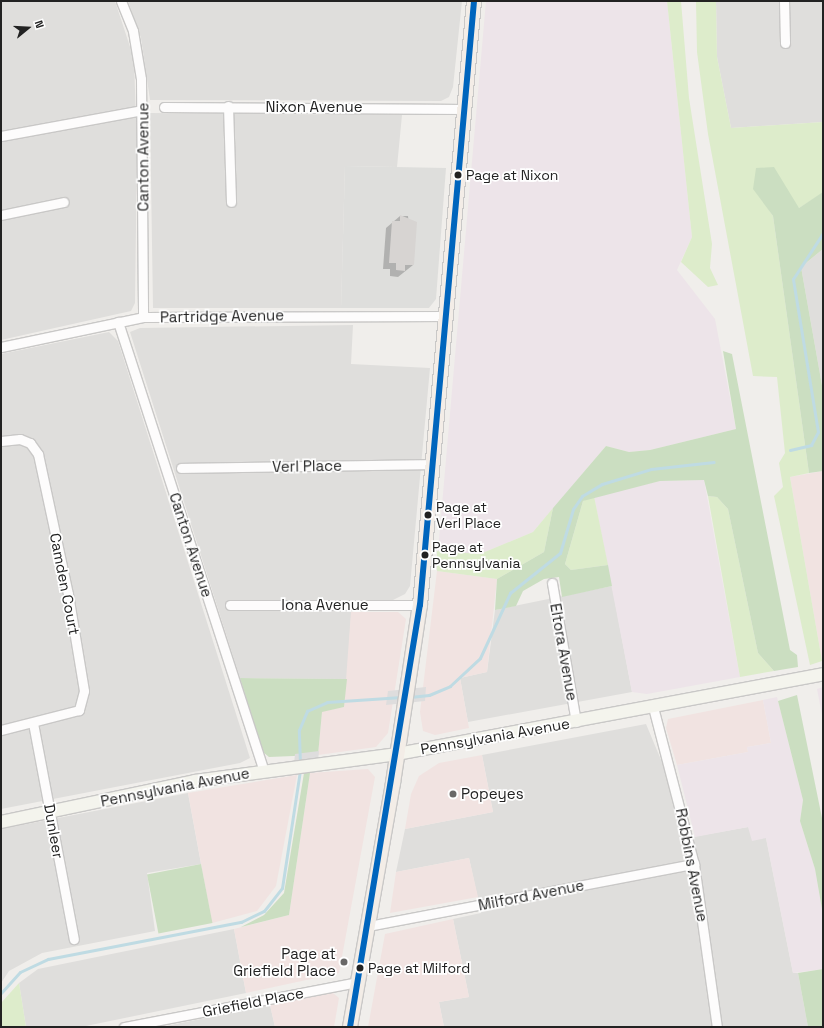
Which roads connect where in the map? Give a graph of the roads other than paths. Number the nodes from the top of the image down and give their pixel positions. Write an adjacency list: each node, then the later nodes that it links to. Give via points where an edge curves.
1 (121, 1): 8 (street, Canton Avenue, via 138,55)
2 (474, 1): 7 (main road)
3 (784, 1): 4 (street)
4 (785, 43)
5 (228, 106): 6 (street, Nixon Avenue); 7 (street, Nixon Avenue); 11 (street)
6 (164, 107)
7 (464, 109): 13 (main road)
8 (143, 110): 9 (street); 14 (street, Canton Avenue)
9 (1, 136)
10 (64, 202): 12 (street)
11 (231, 202)
12 (1, 215)
13 (446, 316): 14 (street, Partridge Avenue); 18 (main road)
14 (143, 317): 15 (street, Partridge Avenue)
15 (118, 322): 16 (street, Partridge Avenue); 29 (street, Canton Avenue)
16 (1, 346)
17 (1, 441): 26 (street, Camden Court, via 20,439 30,443 38,454 68,594 84,691 79,710)
18 (432, 464): 19 (street, Verl Place); 22 (main road)
19 (180, 468)
20 (552, 583): 25 (street, Eltora Avenue)
21 (230, 605): 22 (street, Iona Avenue)
22 (420, 605): 28 (main road)
23 (823, 674): 24 (street, Pennsylvania Avenue)
24 (653, 707): 25 (street, Pennsylvania Avenue); 32 (street, Robbins Avenue)
25 (576, 722): 28 (street, Pennsylvania Avenue)
26 (33, 723): 27 (street); 30 (street, Dunleer)
27 (1, 730)
28 (397, 754): 29 (street, Pennsylvania Avenue); 33 (main road)
29 (263, 769): 30 (street, Pennsylvania Avenue)
30 (51, 812): 31 (street, Pennsylvania Avenue); 34 (street, Dunleer)
31 (1, 822)
32 (694, 864): 33 (street, Milford Avenue); 38 (street, Robbins Avenue)
33 (368, 926): 35 (main road)
34 (74, 939)
35 (358, 982): 36 (street, Griefield Place); 37 (main road)
36 (124, 1027)
37 (350, 1027)
38 (717, 1027)

